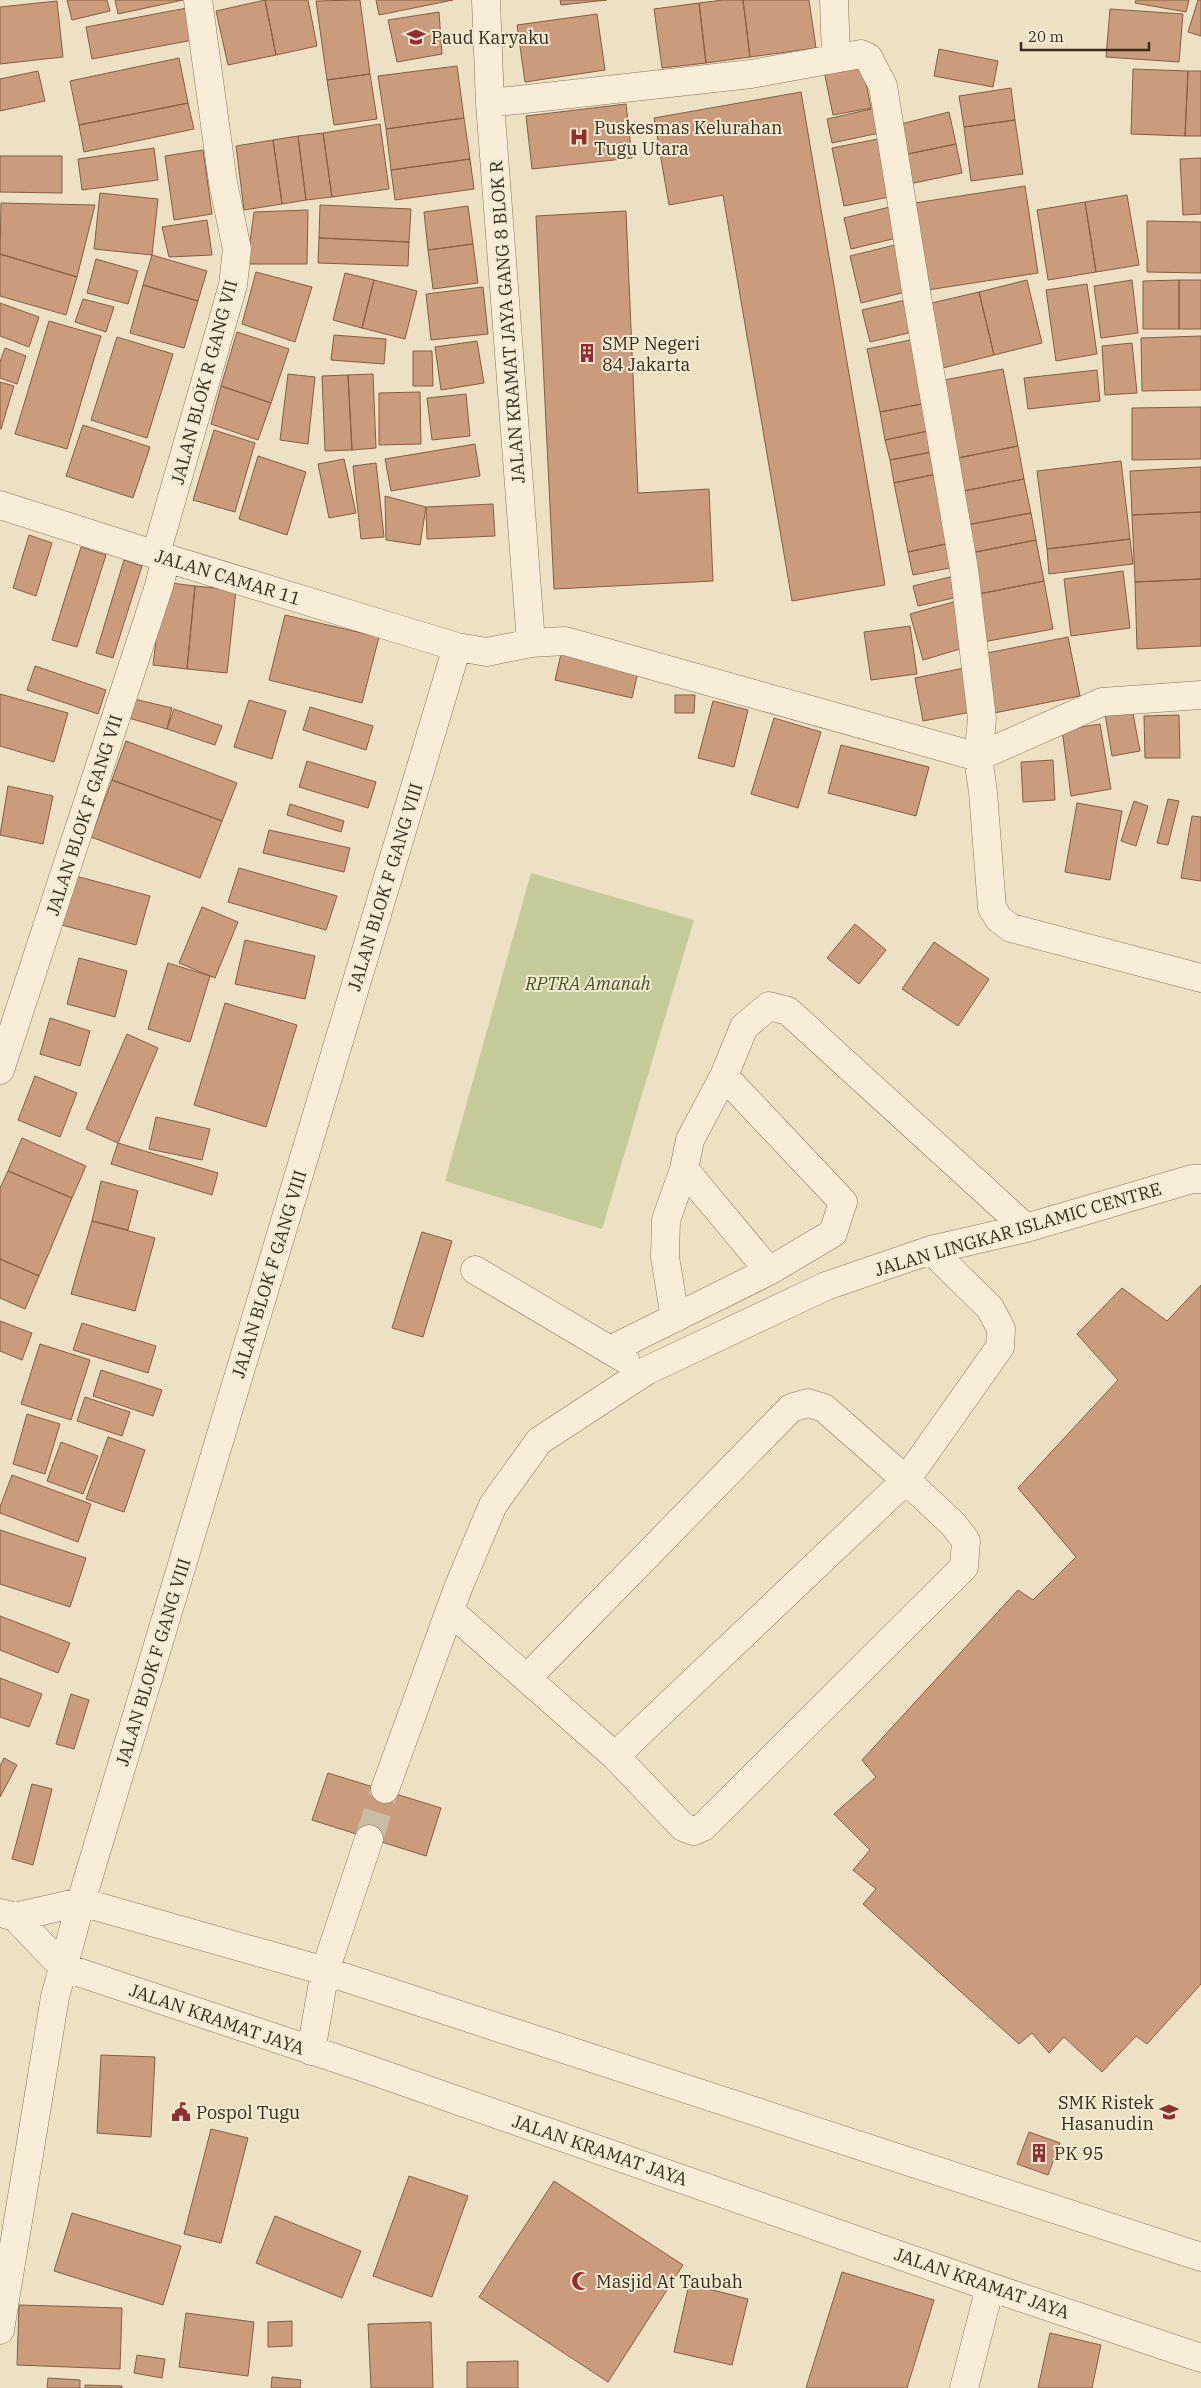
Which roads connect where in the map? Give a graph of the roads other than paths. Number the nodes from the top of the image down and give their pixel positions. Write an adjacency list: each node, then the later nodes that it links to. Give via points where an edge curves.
1 (198, 0): 7 (street, JALAN BLOK R GANG VII, via 223,183 237,250 233,285)
2 (486, 0): 5 (street, JALAN KRAMAT JAYA GANG 8 BLOK R)
3 (834, 0): 4 (street)
4 (836, 57): 5 (street, via 751,74); 11 (street, via 861,54 868,57 883,86 964,569 982,720)
5 (490, 102): 8 (street, JALAN KRAMAT JAYA GANG 8 BLOK R)
6 (0, 505): 7 (street, JALAN CAMAR 11)
7 (161, 556): 9 (street, JALAN CAMAR 11); 13 (street, JALAN BLOK F GANG VII, via 159,586)
8 (531, 643): 9 (street, JALAN CAMAR 11, via 487,652); 11 (street, JALAN CAMAR 11, via 566,641)
9 (457, 646): 30 (street, JALAN BLOK F GANG VIII)
10 (1201, 695): 11 (street, via 1102,702)
11 (978, 757): 12 (street, via 992,908 999,919 1011,928)
12 (1201, 978)
13 (0, 1070)
14 (724, 1076): 15 (street, via 690,1140); 17 (street, via 744,1027 769,1006 788,1011); 20 (street, via 843,1202 833,1233)
15 (684, 1169): 20 (street); 21 (street, via 666,1220 665,1257)
16 (1201, 1179): 17 (street, JALAN LINGKAR ISLAMIC CENTRE)
17 (1026, 1228): 18 (street, JALAN LINGKAR ISLAMIC CENTRE)
18 (931, 1250): 23 (street, JALAN LINGKAR ISLAMIC CENTRE, via 826,1286); 24 (street, via 990,1308 1000,1329 1000,1347)
19 (475, 1270): 22 (street)
20 (769, 1271): 21 (street)
21 (675, 1318): 22 (street)
22 (610, 1350): 23 (street)
23 (646, 1372): 25 (street, JALAN LINGKAR ISLAMIC CENTRE, via 539,1441 493,1505)
24 (906, 1480): 26 (street, via 824,1408 808,1403 791,1408); 27 (street); 27 (street, via 953,1524 966,1541 964,1567 702,1827 694,1831 683,1826)
25 (450, 1611): 26 (street); 28 (street, JALAN LINGKAR ISLAMIC CENTRE)
26 (527, 1678): 27 (street)
27 (616, 1756)
28 (385, 1790)
29 (369, 1839): 33 (street)
30 (81, 1902): 31 (street, JALAN KRAMAT JAYA); 32 (street, JALAN BLOK F GANG VIII); 33 (street, JALAN KRAMAT JAYA)
31 (7, 1915): 32 (street, JALAN KRAMAT JAYA)
32 (63, 1967): 34 (street, JALAN KRAMAT JAYA); 37 (street, JALAN BLOK F GANG VIII, via 55,1998)
33 (325, 1971): 34 (street); 35 (street, JALAN KRAMAT JAYA)
34 (311, 2051): 36 (street, JALAN KRAMAT JAYA)
35 (1201, 2257)
36 (990, 2286): 38 (street, JALAN KRAMAT JAYA); 39 (street)
37 (0, 2330)
38 (1201, 2358)
39 (964, 2388)

